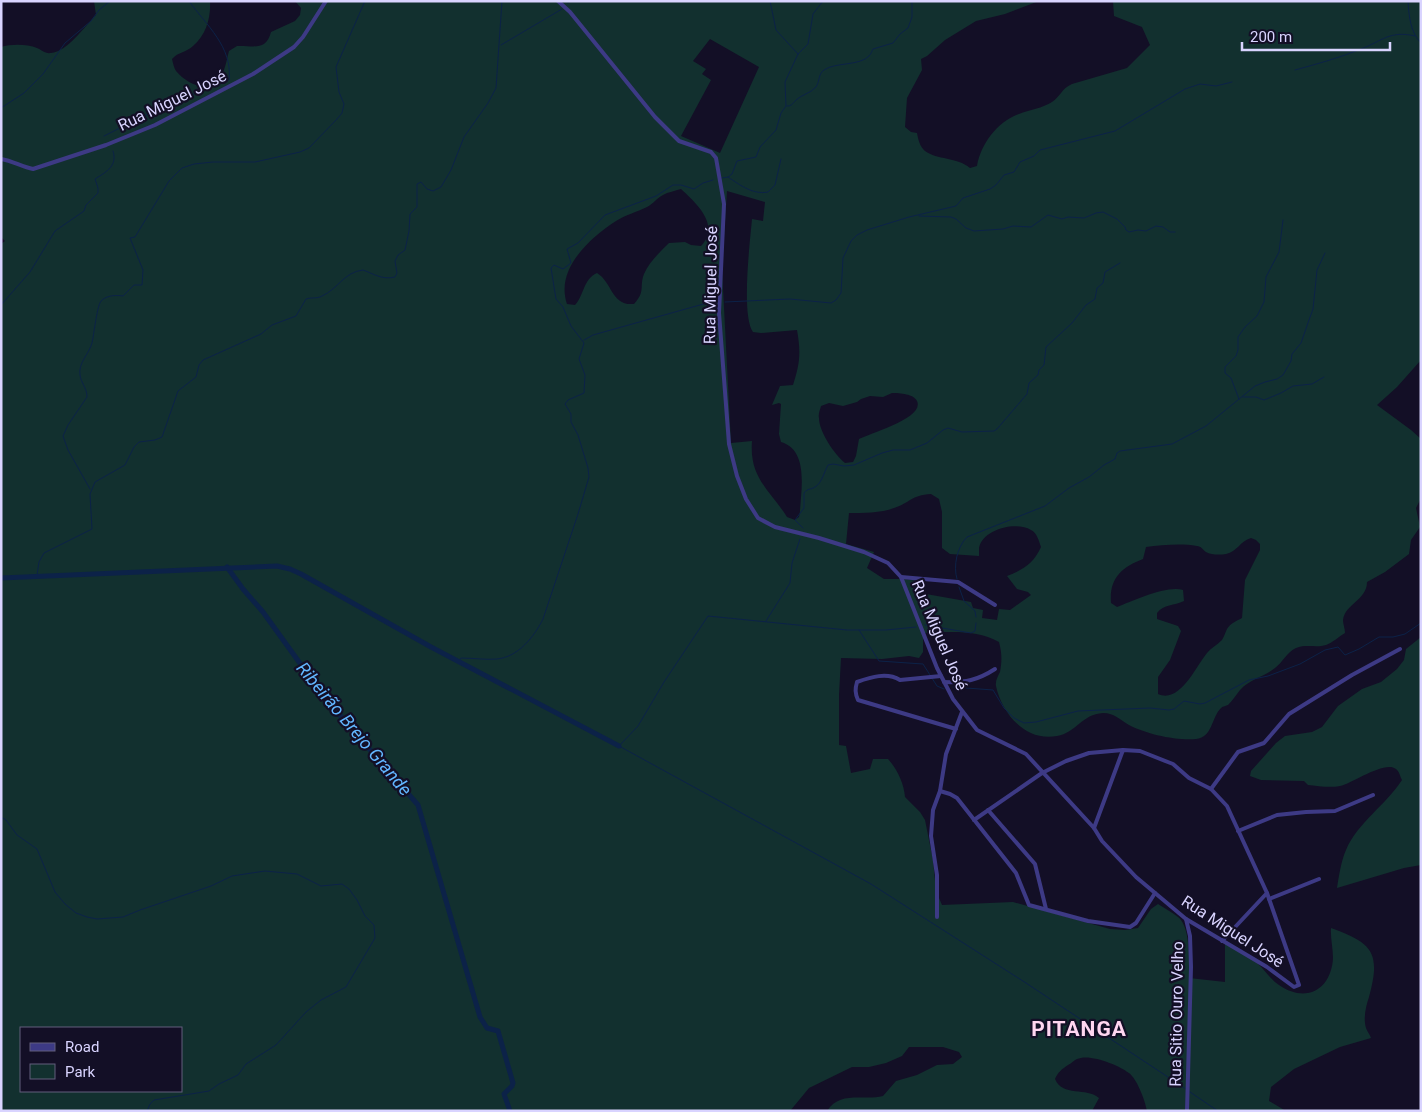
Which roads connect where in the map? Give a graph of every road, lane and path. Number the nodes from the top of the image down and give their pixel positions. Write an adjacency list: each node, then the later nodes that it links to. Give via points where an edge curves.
1 (326, 1): 3 (street, Rua Miguel José, via 294,47 253,74 155,125 33,169)
2 (558, 1): 4 (street, Rua Miguel José, via 679,141 711,152 716,158 724,204 719,313 729,444 746,499 758,518 775,527 877,557)
3 (1, 159)
4 (901, 577): 5 (street, via 958,582); 8 (street, Rua Miguel José)
5 (995, 605)
6 (1400, 649): 14 (street, via 1289,714 1264,743 1238,752)
7 (995, 669): 9 (street, via 960,683)
8 (941, 676): 9 (street, Rua Miguel José); 11 (street, via 900,680 886,675 869,678 857,682 856,696 858,700)
9 (944, 682): 10 (street, Rua Miguel José)
10 (962, 712): 11 (street); 13 (street, Rua Miguel José, via 977,730 1026,754)
11 (956, 729): 15 (street, via 946,754)
12 (1123, 750): 13 (street, via 1089,753); 14 (street, via 1140,751 1173,764 1189,778); 19 (street)
13 (1042, 773): 17 (street); 19 (street, Rua Miguel José)
14 (1211, 788): 20 (street, via 1227,806)
15 (940, 790): 18 (street, via 957,798); 26 (street, via 933,810 931,836 937,875)
16 (1374, 795): 20 (street, via 1335,811 1277,815)
17 (988, 810): 18 (street); 25 (street, via 1035,864)
18 (974, 820): 25 (street, via 1016,873 1029,904)
19 (1094, 828): 22 (street, Rua Miguel José, via 1136,878)
20 (1238, 830): 23 (street)
21 (1319, 879): 24 (street)
22 (1155, 893): 25 (street, via 1130,927 1088,921); 27 (street, Rua Miguel José)
23 (1267, 893): 24 (street); 28 (street)
24 (1269, 899): 28 (street, Rua Miguel José, via 1297,987)
25 (1046, 909)
26 (937, 917)
27 (1186, 919): 28 (street, Rua Miguel José); 29 (street, Rua Sitio Ouro Velho, via 1191,967)
28 (1222, 941)
29 (1187, 1111)

